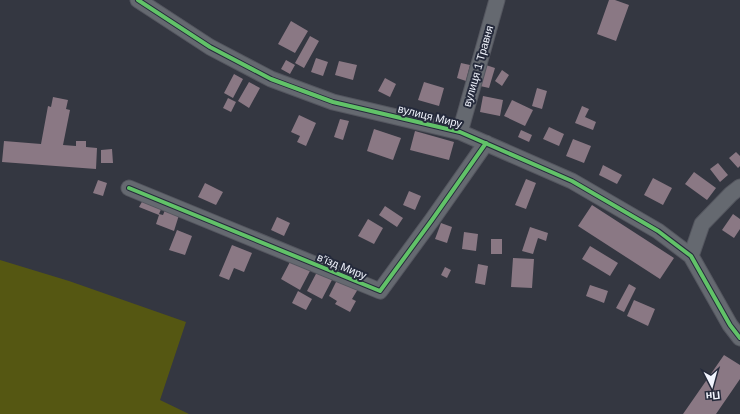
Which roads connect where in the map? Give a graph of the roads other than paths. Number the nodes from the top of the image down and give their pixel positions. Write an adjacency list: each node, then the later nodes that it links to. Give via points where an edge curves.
1 (138, 0): 3 (street, вулиця Миру, via 210,47 271,79 333,102)
2 (497, 0): 3 (street, вулиця 1 Травня)
3 (460, 132): 4 (street, вулиця Миру)
4 (486, 143): 6 (street, в'їзд Миру, via 380,291); 7 (street, вулиця Миру, via 572,181 658,231)
5 (740, 187): 7 (street, via 702,224)
6 (129, 188)
7 (692, 256): 8 (street, вулиця Миру, via 730,325)
8 (740, 338)

